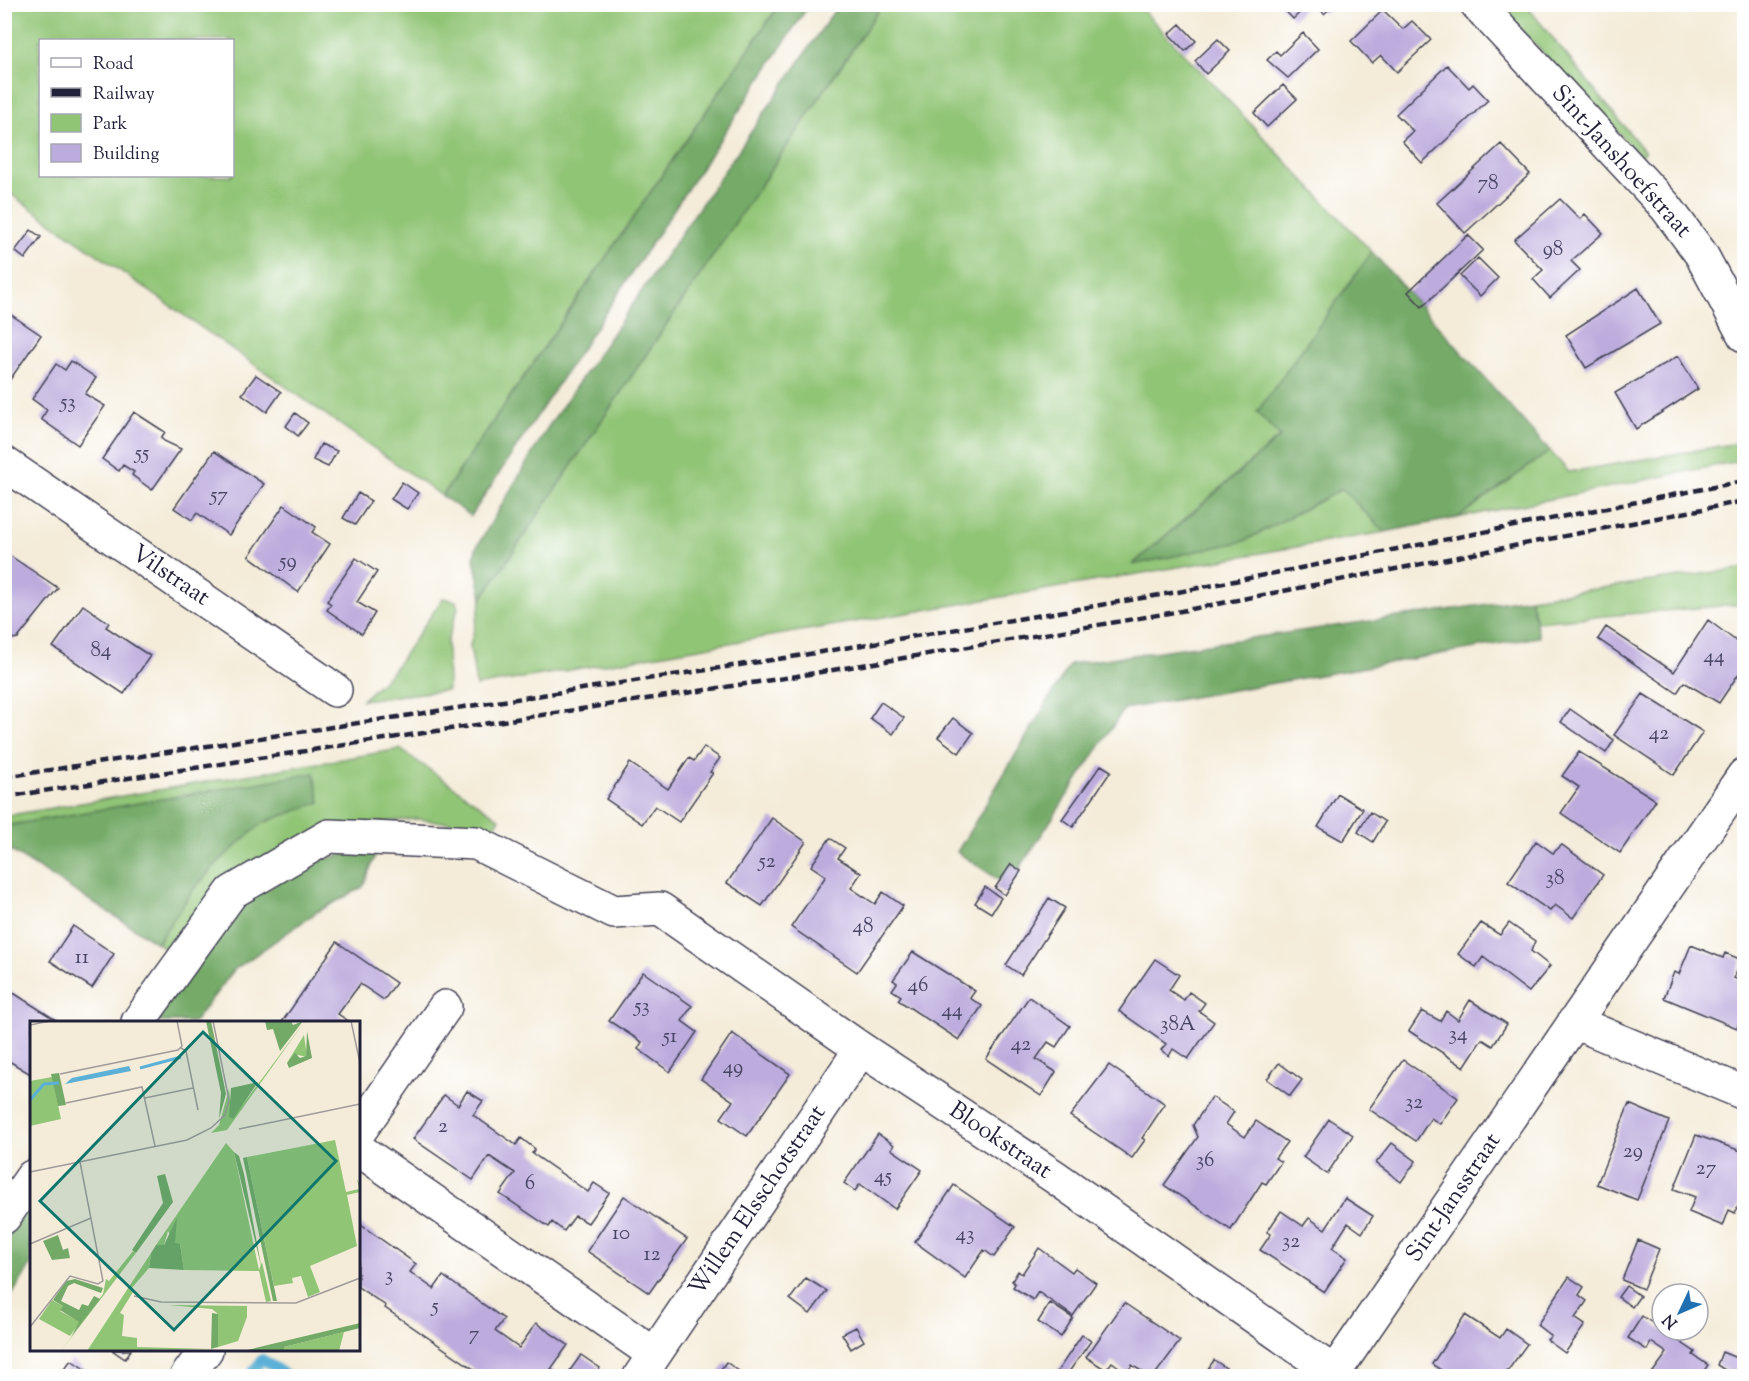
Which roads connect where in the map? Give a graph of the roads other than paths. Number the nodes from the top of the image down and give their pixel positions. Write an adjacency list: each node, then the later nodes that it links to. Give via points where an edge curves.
1 (1477, 4): 2 (street, Sint-Janshoefstraat, via 1666,207 1701,254)
2 (1744, 335)
3 (4, 463): 4 (street, Vilstraat)
4 (335, 690)
5 (1744, 775): 8 (street, Sint-Jansstraat)
6 (445, 1007): 11 (street)
7 (139, 1021): 9 (street, Blookstraat, via 232,892 329,836 476,843 615,912 660,909)
8 (1574, 1022): 10 (street); 17 (street, Sint-Jansstraat)
9 (861, 1049): 16 (street, Willem Elsschotstraat); 17 (street, Blookstraat, via 1054,1177)
10 (1744, 1093)
11 (360, 1130)
12 (360, 1150): 16 (street, Willem Elsschotstraat)
13 (30, 1180): 14 (street)
14 (4, 1216)
15 (205, 1351): 18 (street)
16 (647, 1365)
17 (1336, 1375)
18 (187, 1377)

